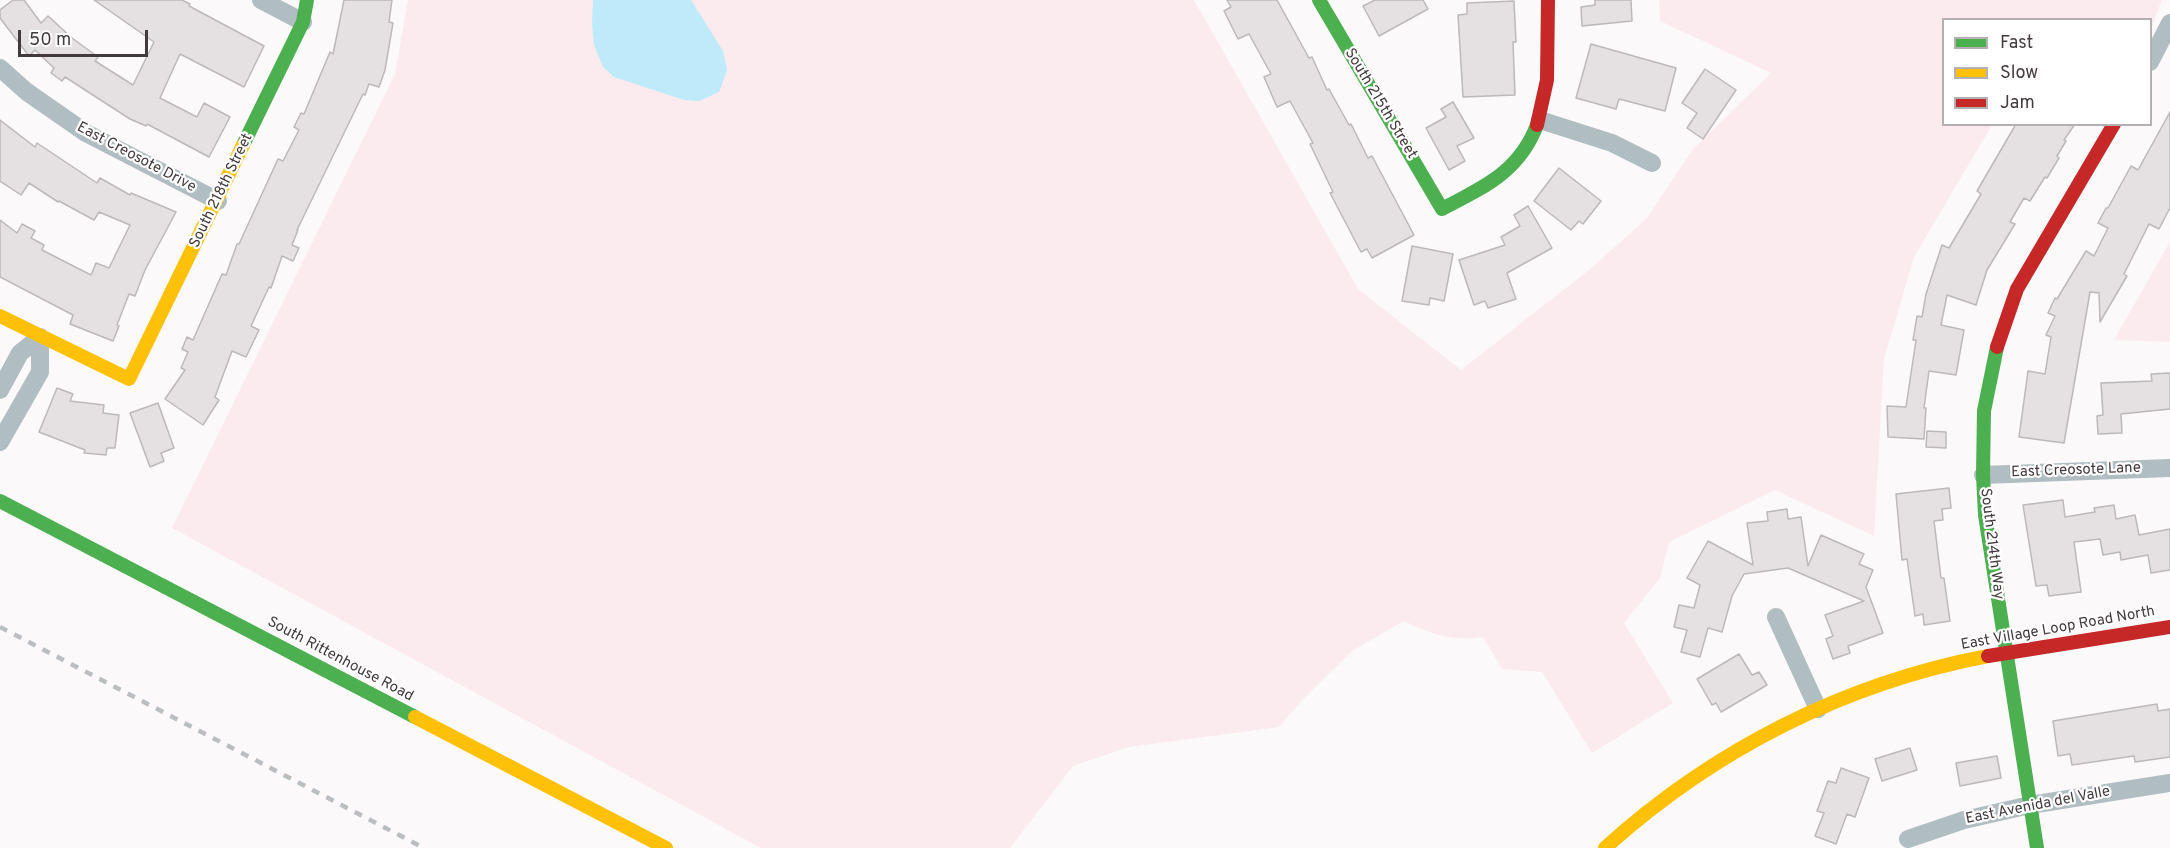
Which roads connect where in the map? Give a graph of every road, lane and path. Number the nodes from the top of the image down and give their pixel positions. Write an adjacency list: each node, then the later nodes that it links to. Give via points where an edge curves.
1 (261, 0): 5 (street)
2 (307, 0): 5 (street, South 218th Street)
3 (1318, 0): 9 (street, South 215th Street, via 1442,209 1495,180 1521,156)
4 (1548, 0): 9 (street, via 1547,80)
5 (303, 22): 12 (street, South 218th Street)
6 (2170, 23): 7 (street)
7 (2152, 60)
8 (0, 68): 12 (street, East Creosote Drive, via 86,133)
9 (1540, 120): 11 (street, via 1611,143)
10 (2113, 126): 18 (street, South 214th Way, via 2017,289 1997,346 1984,411)
11 (1652, 163)
12 (218, 201): 14 (street, South 218th Street, via 129,379)
13 (0, 316): 14 (street)
14 (40, 337): 15 (street, via 20,353); 16 (street, via 40,372)
15 (0, 390)
16 (0, 441)
17 (2170, 468): 18 (street, East Creosote Lane)
18 (1983, 475): 22 (street, South 214th Way, via 1985,515)
19 (0, 501): 27 (street, South Rittenhouse Road)
20 (1776, 616): 23 (street)
21 (2170, 627): 22 (street, East Village Loop Road North)
22 (2006, 652): 23 (street, East Village Loop Road North, via 1911,673); 25 (street, South 214th Way)
23 (1818, 708): 28 (street, East Village Loop Road North, via 1706,770)
24 (2170, 783): 25 (street, East Avenida del Valle)
25 (2030, 805): 26 (street, East Avenida del Valle, via 1964,820); 29 (street, South 214th Way)
26 (1908, 839)
27 (666, 848)
28 (1605, 848)
29 (2037, 848)

